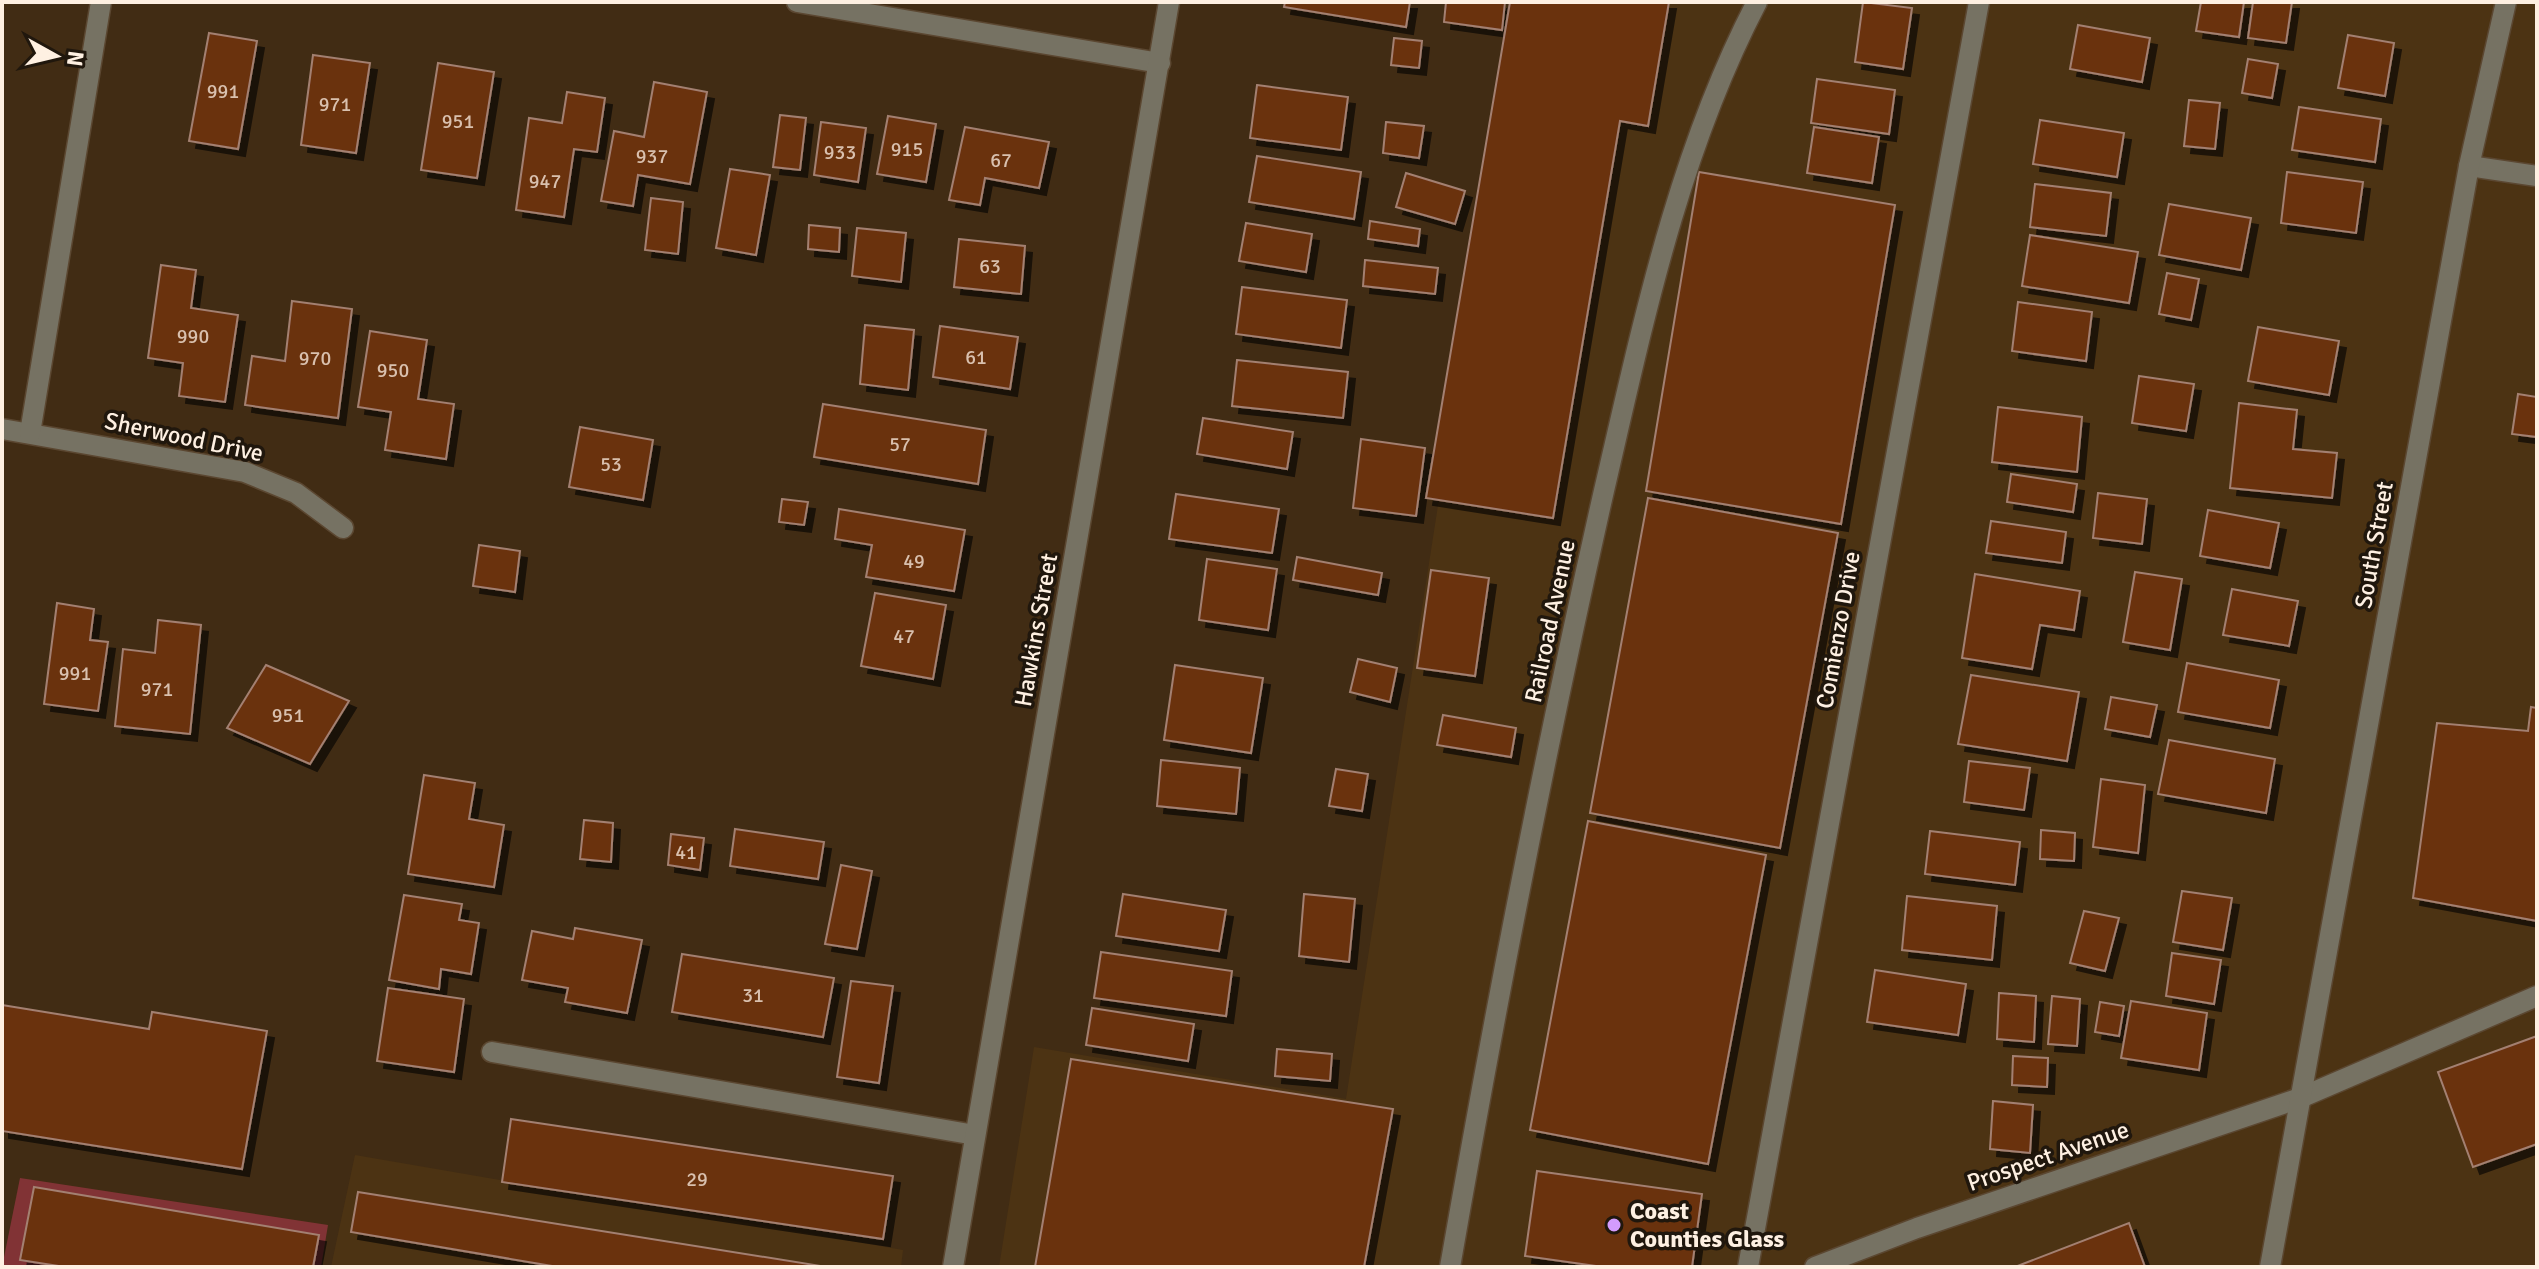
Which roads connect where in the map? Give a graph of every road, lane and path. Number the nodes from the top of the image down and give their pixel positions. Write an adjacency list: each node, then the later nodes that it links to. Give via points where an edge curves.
1 (101, 2): 11 (street)
2 (797, 2): 7 (street)
3 (1169, 2): 7 (street, Hawkins Street)
4 (1757, 2): 18 (street, Railroad Avenue, via 1696,145 1625,400 1579,603)
5 (1979, 2): 19 (street, Comienzo Drive)
6 (2506, 2): 8 (street, South Street)
7 (1160, 63): 16 (street, Hawkins Street)
8 (2469, 166): 9 (street); 15 (street, South Street)
9 (2537, 176)
10 (2, 429): 11 (street, Sherwood Drive)
11 (30, 433): 12 (street, Sherwood Drive, via 245,472 296,493)
12 (343, 528)
13 (2537, 996): 15 (street, Prospect Avenue)
14 (492, 1052): 16 (street)
15 (2300, 1098): 20 (street, Prospect Avenue); 21 (street, South Street)
16 (975, 1135): 17 (street, Hawkins Street)
17 (953, 1267)
18 (1450, 1267)
19 (1748, 1267)
20 (1815, 1267)
21 (2270, 1267)

